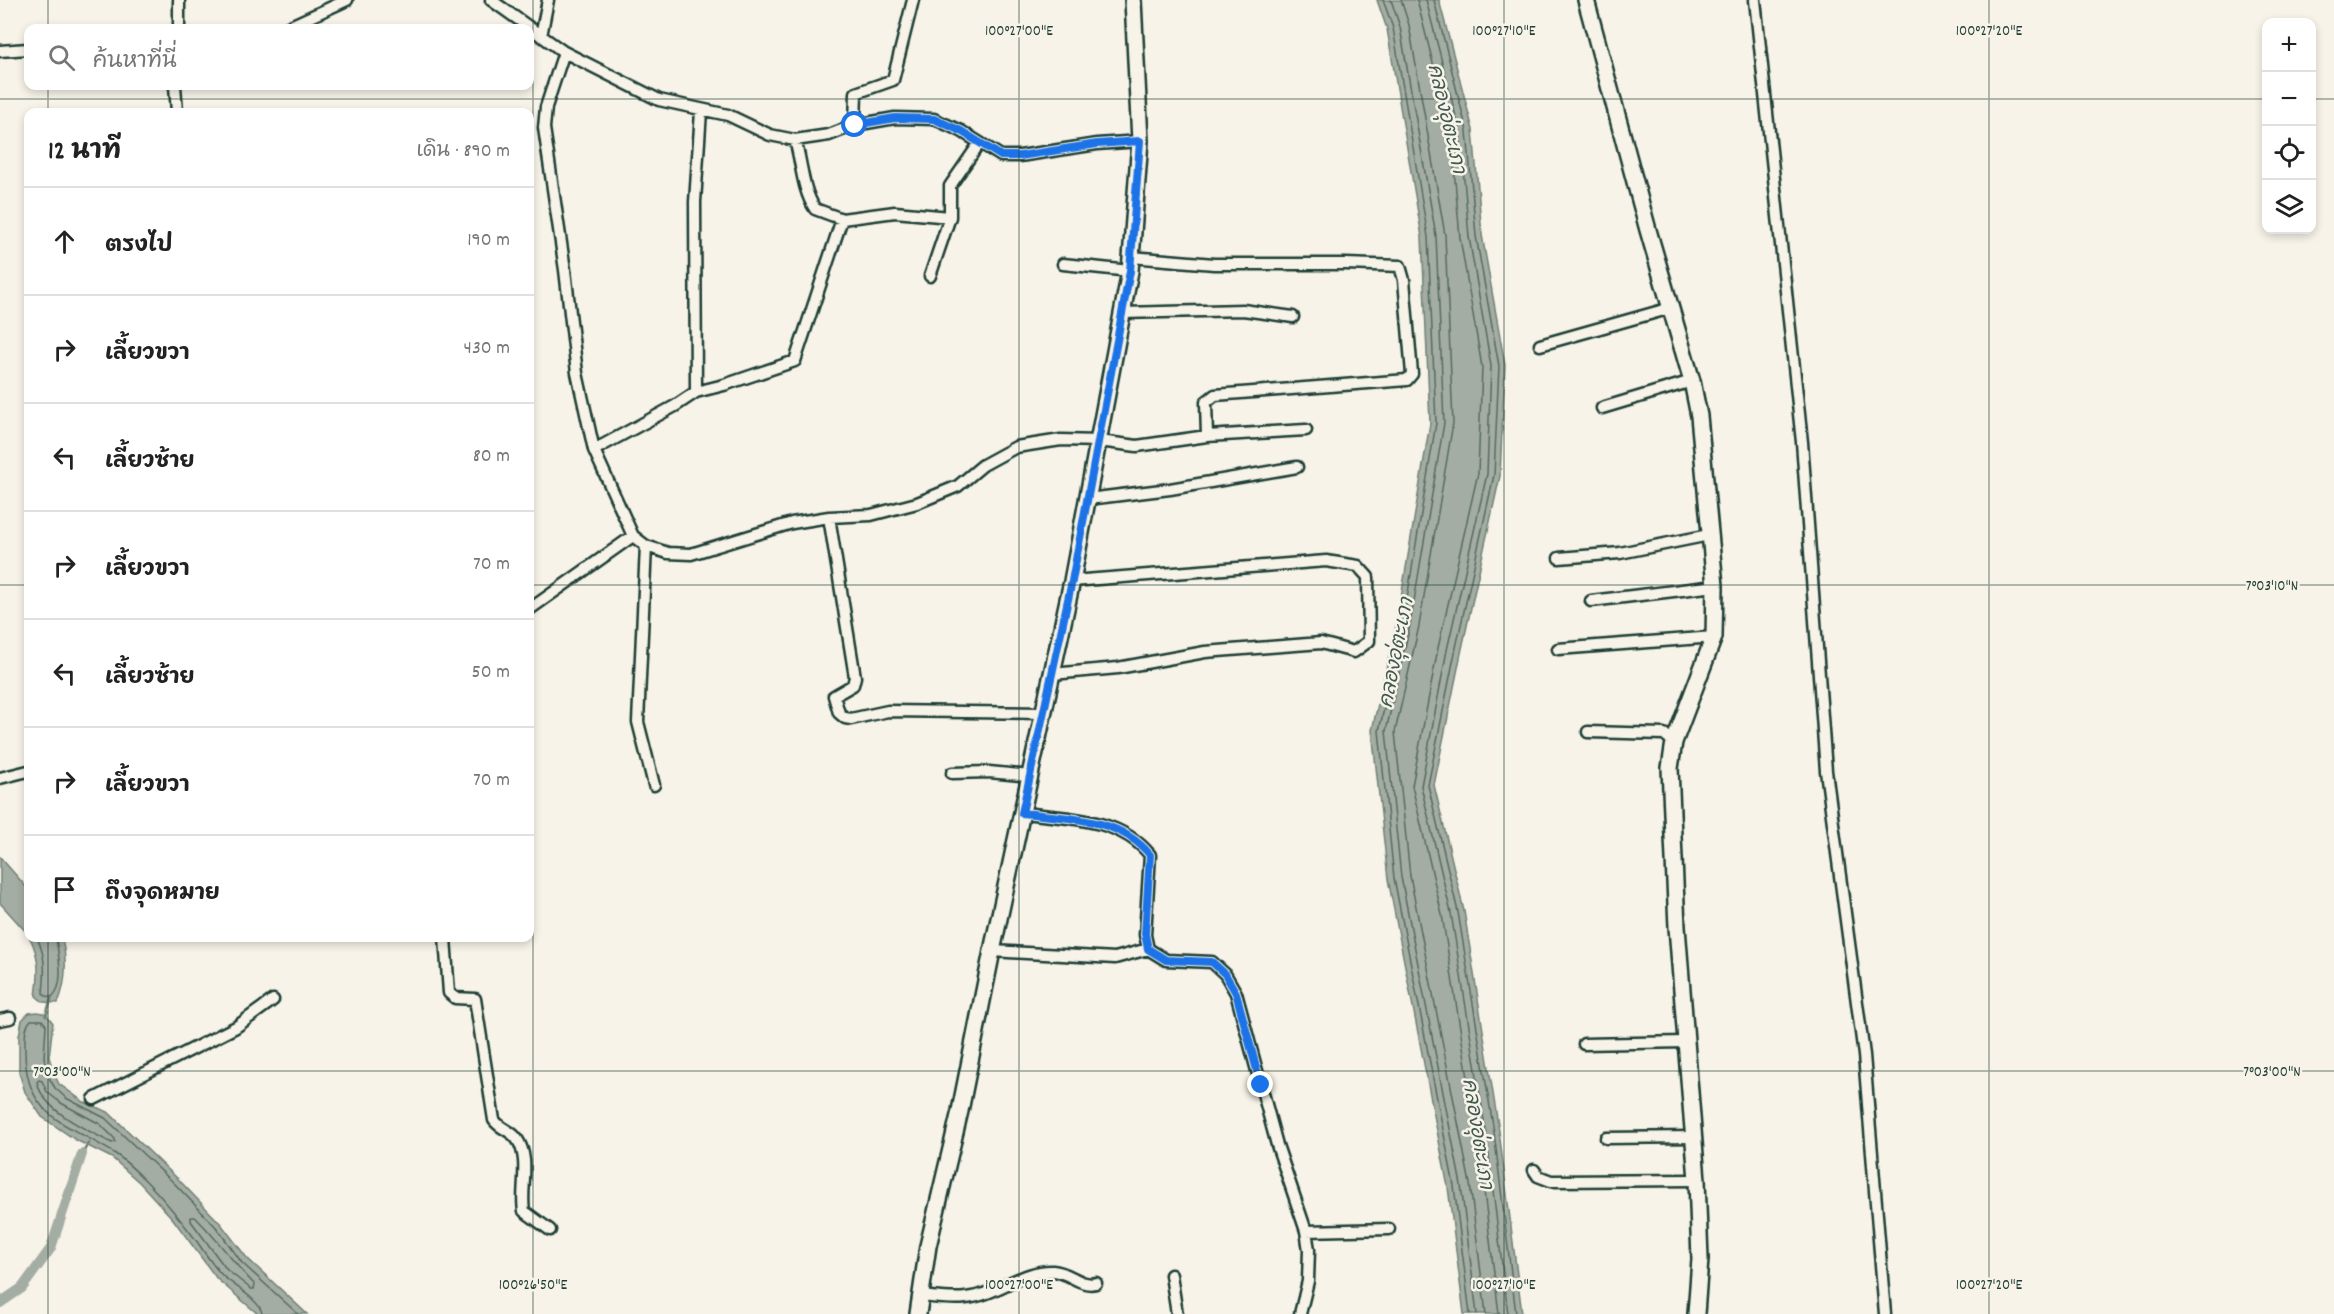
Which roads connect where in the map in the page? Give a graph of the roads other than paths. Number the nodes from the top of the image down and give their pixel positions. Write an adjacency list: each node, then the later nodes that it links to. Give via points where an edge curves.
1 (179, 0): 9 (street)
2 (347, 0): 10 (street)
3 (491, 0): 11 (street)
4 (548, 0): 13 (street)
5 (913, 0): 20 (street, via 893,80 856,93)
6 (1133, 0): 22 (street)
7 (1586, 0): 29 (street)
8 (1755, 0): 84 (street, via 1802,442 1826,771 1864,1055)
9 (179, 24)
10 (294, 24)
11 (524, 24)
12 (534, 31): 13 (street)
13 (541, 36): 16 (street)
14 (24, 49): 15 (street)
15 (0, 51)
16 (564, 52): 19 (street, via 659,100); 39 (street, via 546,106 544,128 577,373)
17 (175, 90): 18 (street)
18 (177, 108)
19 (701, 111): 21 (street, via 728,115 770,135); 34 (street, via 695,202)
20 (855, 125): 21 (street, via 829,135); 23 (street, via 895,118 934,119)
21 (795, 140): 25 (street, via 811,203 815,209)
22 (1140, 141): 23 (street, via 1020,156 1001,156); 27 (street)
23 (979, 144): 24 (street, via 950,186)
24 (950, 217): 25 (street, via 894,212); 28 (street)
25 (842, 219): 34 (street, via 795,361)
26 (1063, 264): 27 (street)
27 (1130, 264): 30 (street); 37 (street, via 1400,266 1412,374 1407,380 1215,395 1206,402)
28 (930, 276)
29 (1671, 308): 32 (street); 33 (street)
30 (1122, 313): 31 (street, via 1243,310); 38 (street)
31 (1293, 317)
32 (1540, 345)
33 (1692, 381): 35 (street); 43 (street, via 1699,416)
34 (696, 392): 39 (street)
35 (1602, 408)
36 (1306, 430): 37 (street)
37 (1207, 436): 38 (street, via 1137,446)
38 (1099, 441): 41 (street); 42 (street, via 1061,440 1016,447 983,465 958,486 917,502 871,515)
39 (594, 450): 44 (street)
40 (1297, 467): 41 (street)
41 (1088, 499): 47 (street)
42 (829, 517): 45 (street, via 792,523 691,554 668,553); 54 (street, via 855,677 853,685 834,696 839,713 851,719 888,711)
43 (1709, 535): 46 (street, via 1620,553); 48 (street)
44 (633, 536): 45 (street); 50 (street)
45 (646, 546): 61 (street, via 638,722)
46 (1559, 558)
47 (1072, 581): 53 (street); 53 (street, via 1303,562 1358,566 1368,577 1369,641 1354,652 1321,643 1205,652 1118,668)
48 (1715, 586): 49 (street); 51 (street)
49 (1591, 601)
50 (534, 606)
51 (1714, 637): 52 (street); 56 (street)
52 (1558, 649)
53 (1053, 674): 54 (street)
54 (1044, 713): 59 (street)
55 (1588, 732): 56 (street, via 1664,734)
56 (1674, 742): 67 (street, via 1671,779)
57 (24, 772): 60 (street)
58 (952, 773): 59 (street)
59 (1031, 776): 62 (street)
60 (0, 778)
61 (654, 785)
62 (1022, 813): 64 (street, via 1101,823 1144,848 1150,855 1145,934); 65 (street)
63 (445, 942): 75 (street, via 449,993 455,998 475,999 494,1120 514,1135 520,1147 524,1211)
64 (1148, 949): 65 (street, via 1115,958); 76 (street, via 1166,960 1212,962 1236,993 1277,1146)
65 (992, 951): 79 (street)
66 (273, 1000): 69 (street, via 236,1027)
67 (1685, 1042): 68 (street); 70 (street)
68 (1584, 1044)
69 (94, 1099)
70 (1693, 1137): 71 (street); 73 (street)
71 (1606, 1138)
72 (1534, 1170): 73 (street, via 1551,1181)
73 (1697, 1180): 83 (street, via 1700,1259)
74 (1389, 1229): 76 (street)
75 (550, 1230)
76 (1306, 1231): 82 (street, via 1308,1281)
77 (1172, 1275): 81 (street)
78 (1096, 1283): 79 (street, via 1088,1285 1054,1271 1022,1276 1009,1286 967,1298)
79 (920, 1296): 80 (street)
80 (918, 1314)
81 (1178, 1314)
82 (1300, 1314)
83 (1696, 1314)
84 (1885, 1314)

